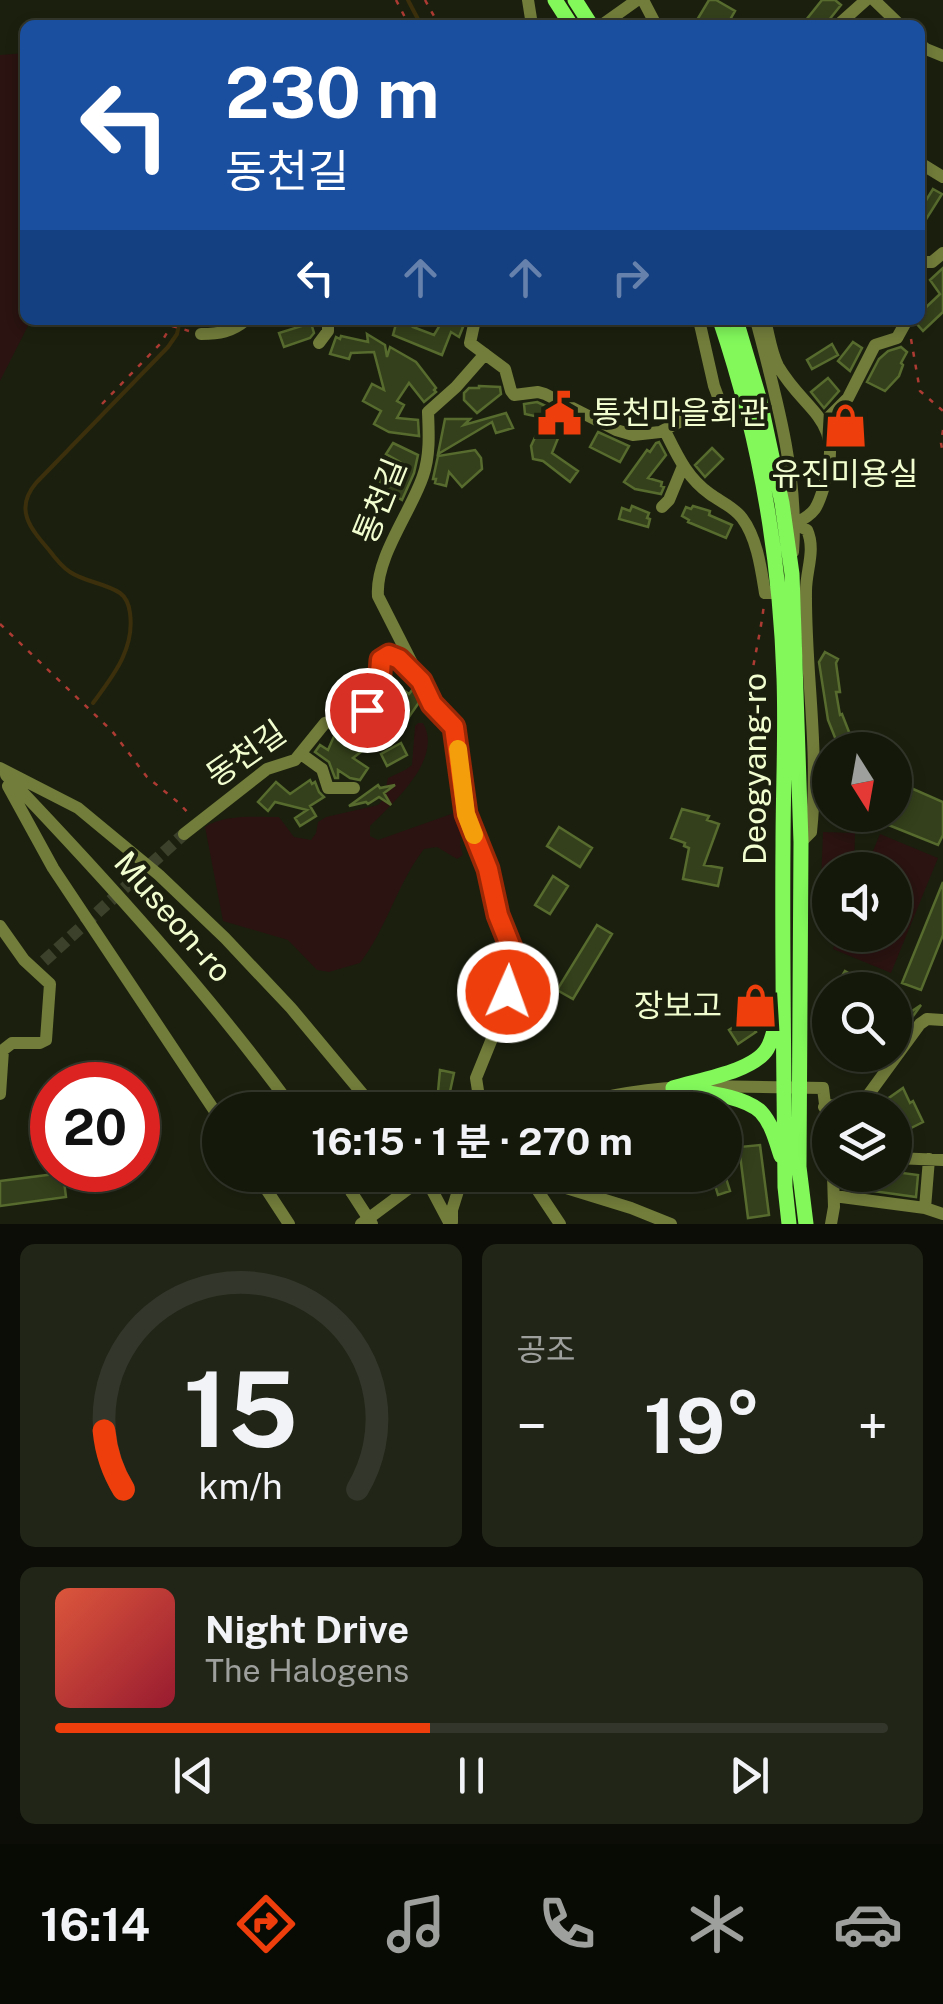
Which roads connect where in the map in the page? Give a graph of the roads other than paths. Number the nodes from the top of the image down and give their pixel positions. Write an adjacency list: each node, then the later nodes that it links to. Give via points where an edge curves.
1 (640, 0): 4 (street)
2 (866, 0): 5 (street)
3 (874, 0): 6 (street)
4 (610, 20)
5 (844, 20)
6 (895, 20)
7 (240, 325): 16 (street)
8 (328, 325): 17 (street)
9 (474, 325): 18 (street, via 470,341)
10 (699, 325): 20 (street)
11 (722, 325): 19 (main road, Deogyang-ro)
12 (737, 325): 19 (main road, Deogyang-ro)
13 (757, 325): 25 (street, Deogyang-ro, via 784,436)
14 (767, 325): 21 (street, via 778,366)
15 (905, 325): 21 (street, via 893,340 875,345 848,398)
16 (198, 333)
17 (319, 343)
18 (485, 354): 22 (street, via 505,368 517,396 542,393 629,434); 27 (street, 통천길, via 428,412 422,480 377,586)
19 (752, 403): 20 (street); 25 (main road, Deogyang-ro); 26 (main road, Deogyang-ro)
20 (723, 410): 22 (street)
21 (822, 423): 25 (street, via 831,447 816,510)
22 (665, 431): 23 (street)
23 (683, 466): 24 (street); 26 (street, via 744,520)
24 (662, 508)
25 (791, 525): 32 (main road, Deogyang-ro); 32 (street, Deogyang-ro, via 807,530 812,542 806,592 814,796 811,832)
26 (772, 593): 33 (main road, Deogyang-ro, via 784,678)
27 (421, 681): 28 (street, 동천길, via 395,657 383,657 377,702 348,716 343,726 325,723); 42 (street, 동천길, via 454,727 466,814 513,956 502,1014 476,1078)
28 (301, 754): 30 (street, via 323,770 328,788); 31 (street, 동천길, via 267,769)
29 (0, 769): 39 (street, via 54,868); 40 (street, Museon-ro, via 207,996); 41 (street, via 78,808 159,876 291,1008)
30 (354, 788)
31 (184, 834)
32 (801, 842): 33 (main road); 37 (main road, Deogyang-ro)
33 (782, 844): 35 (main road, Deogyang-ro)
34 (0, 926): 46 (street, via 24,960 40,965 51,988 47,1036 5,1048)
35 (784, 978): 37 (main road, Deogyang-ro); 38 (main road, via 764,1054 741,1068)
36 (943, 1020): 45 (street, via 923,1020)
37 (792, 1087): 38 (street); 44 (street); 48 (main road, Deogyang-ro); 69 (main road, Deogyang-ro)
38 (673, 1088): 43 (street); 48 (main road, via 755,1107 770,1126)
39 (202, 1092)
40 (280, 1092)
41 (361, 1092)
42 (478, 1092)
43 (629, 1092)
44 (823, 1092)
45 (872, 1092)
46 (0, 1094)
47 (936, 1160): 59 (street)
48 (785, 1170): 68 (main road, Deogyang-ro)
49 (269, 1192): 58 (street)
50 (351, 1192): 64 (street, bridge)
51 (404, 1192): 63 (street)
52 (434, 1192): 65 (street)
53 (458, 1192): 65 (street)
54 (537, 1192): 66 (street)
55 (595, 1192): 67 (street)
56 (834, 1192): 57 (street)
57 (834, 1196): 59 (street); 70 (street)
58 (274, 1200): 61 (street); 62 (street)
59 (925, 1208): 60 (street)
60 (943, 1214)
61 (280, 1224)
62 (289, 1224)
63 (361, 1224)
64 (372, 1224)
65 (452, 1224)
66 (560, 1224)
67 (671, 1224)
68 (789, 1224)
69 (806, 1224)
70 (831, 1224)

